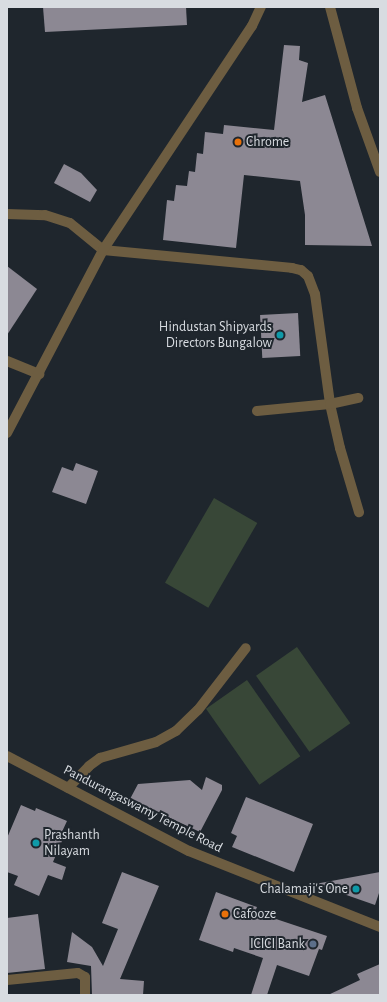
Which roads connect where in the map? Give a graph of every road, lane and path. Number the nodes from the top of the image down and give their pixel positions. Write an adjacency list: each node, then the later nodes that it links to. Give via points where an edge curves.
1 (261, 7): 5 (street, via 252,26)
2 (330, 7): 3 (street, via 357,108)
3 (380, 172)
4 (7, 214): 5 (street, via 45,215 70,223)
5 (102, 250): 7 (street); 9 (street, via 301,270 308,276 315,294)
6 (7, 361): 7 (street)
7 (39, 374): 11 (street)
8 (358, 398): 9 (street)
9 (330, 404): 10 (street); 12 (street)
10 (257, 411)
11 (7, 433)
12 (359, 512)
13 (246, 648): 15 (street, via 203,705 176,731 156,742 100,758)
14 (7, 756): 15 (street, Pandurangaswamy Temple Road)
15 (68, 788): 16 (street, Pandurangaswamy Temple Road, via 189,851)
16 (380, 927)
17 (7, 980): 18 (street, via 78,973 85,977)
18 (86, 995)

